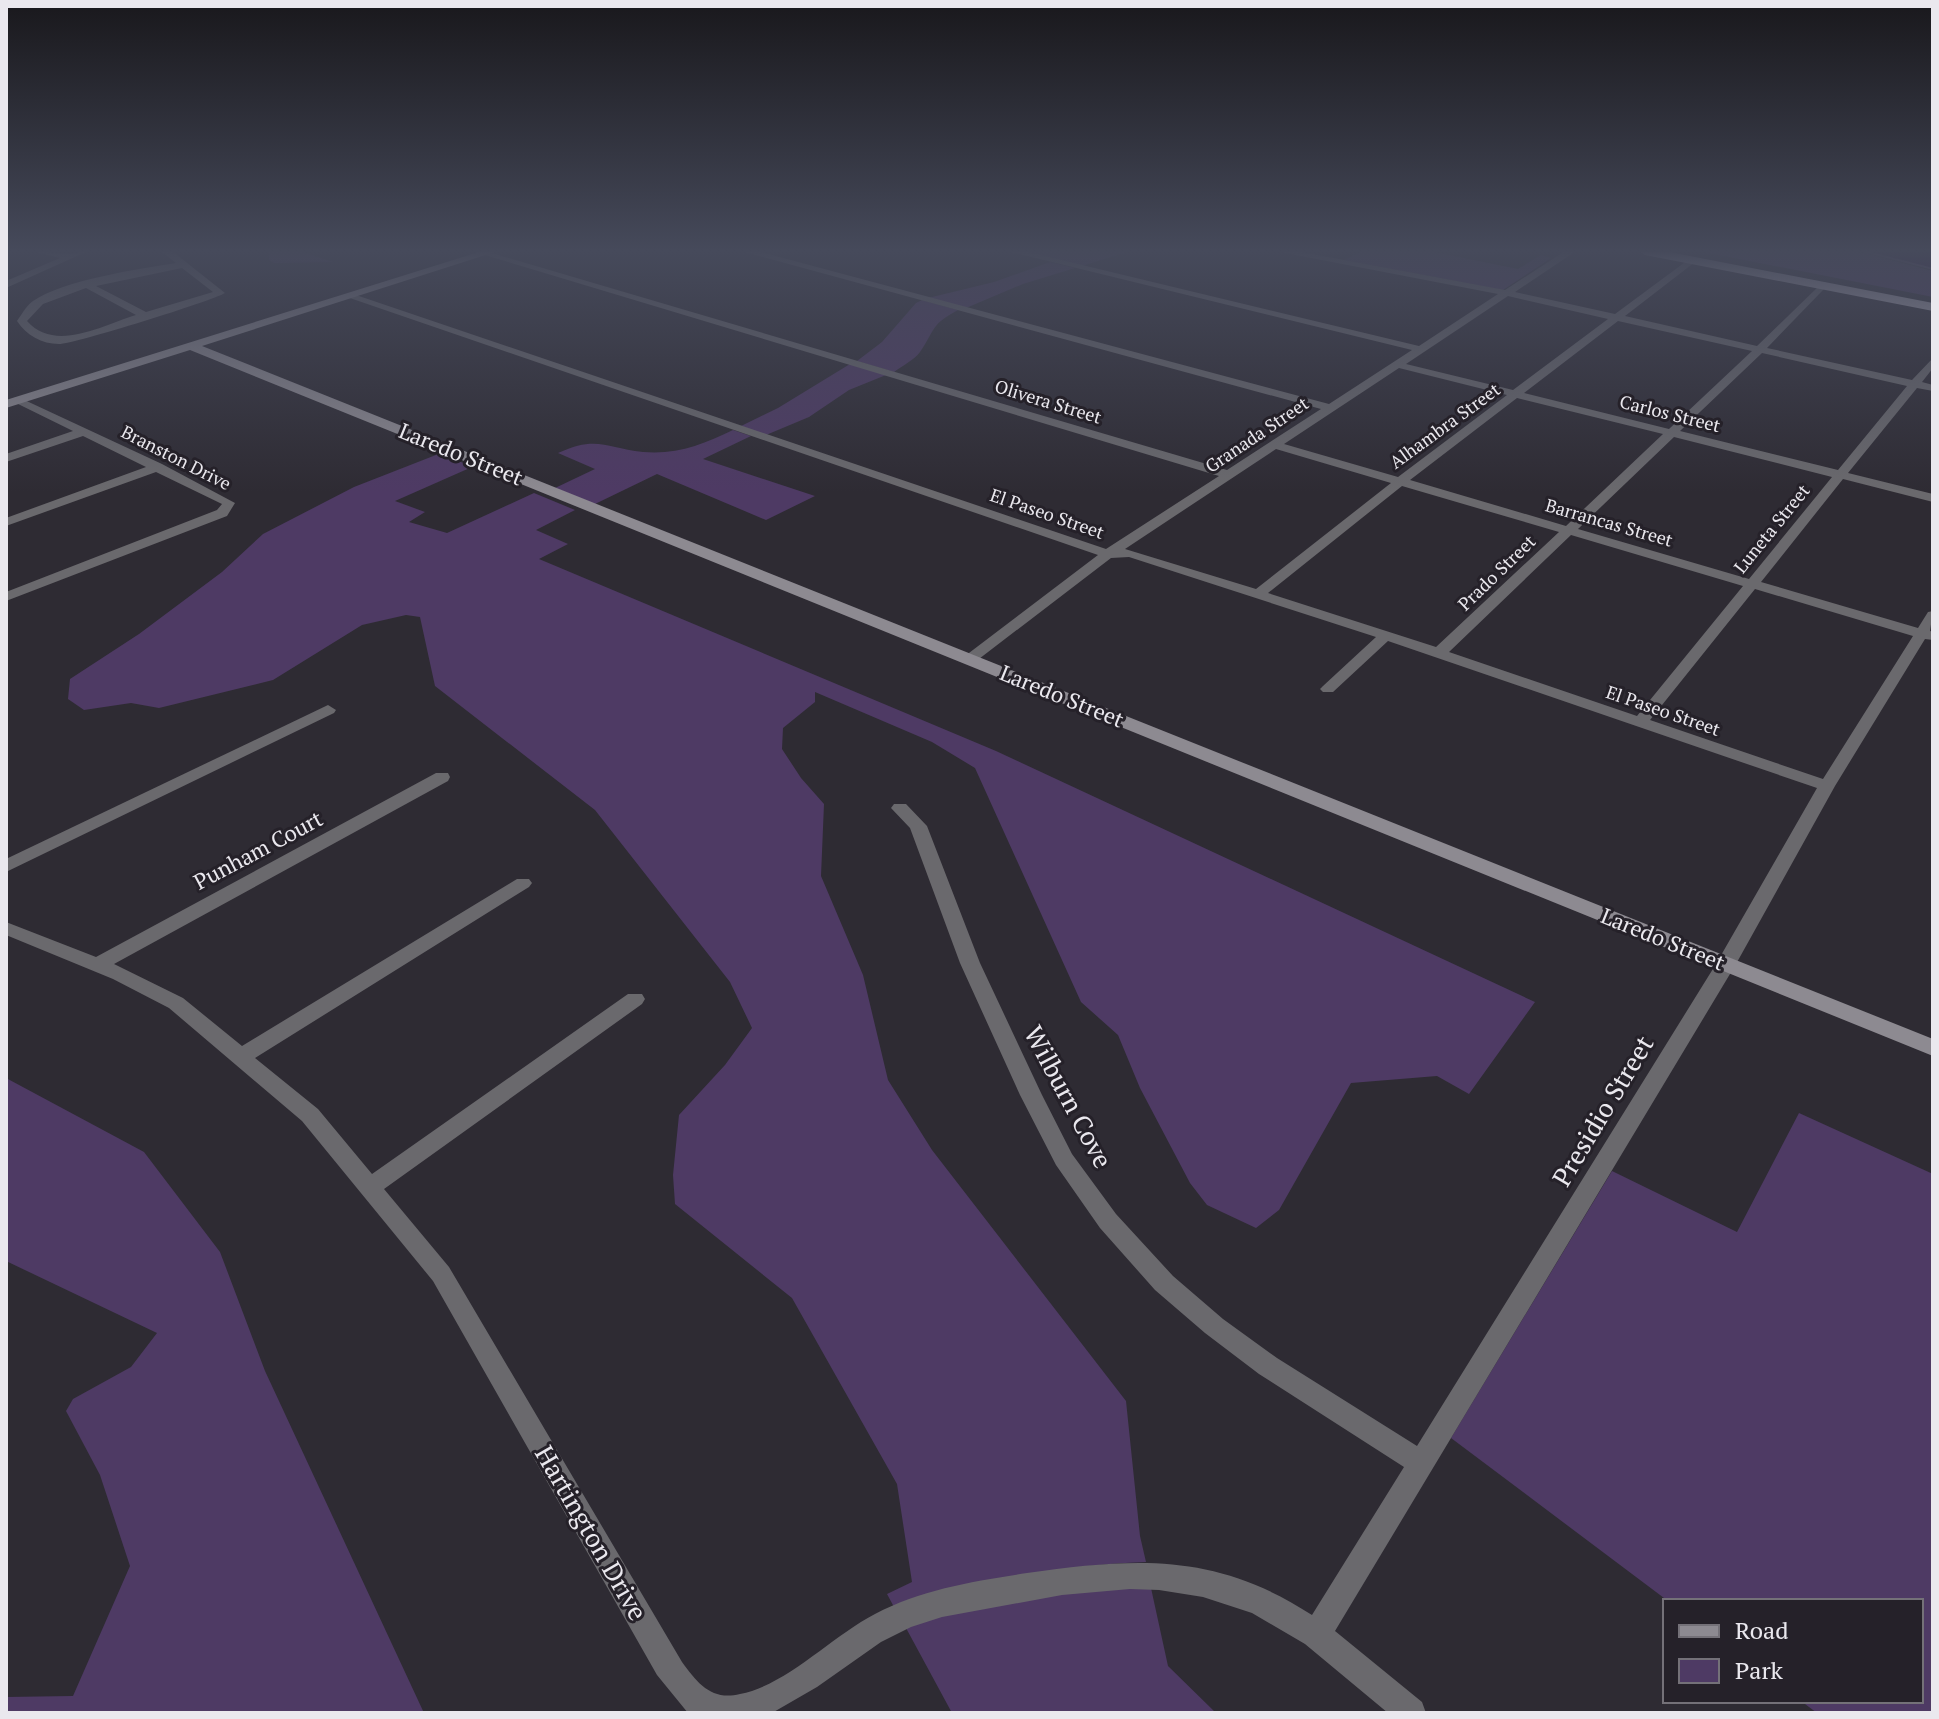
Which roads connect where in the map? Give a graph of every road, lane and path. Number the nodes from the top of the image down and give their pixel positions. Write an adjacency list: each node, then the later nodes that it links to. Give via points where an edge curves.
1 (33, 331): 2 (street, via 62,341)
2 (97, 331)
3 (238, 331): 12 (street)
4 (453, 331): 33 (street, El Paseo Street)
5 (753, 331): 28 (street, Olivera Street)
6 (1044, 331): 21 (street)
7 (1346, 331): 13 (street)
8 (1448, 331): 13 (street, Granada Street)
9 (1601, 331): 19 (street, Alhambra Street)
10 (1679, 331): 14 (street)
11 (1777, 331): 14 (street, Prado Street)
12 (191, 346): 20 (street); 40 (street, Laredo Street)
13 (1420, 349): 16 (street, Granada Street)
14 (1760, 349): 17 (street); 23 (street, Prado Street)
15 (1933, 361): 17 (street, Luneta Street)
16 (1399, 365): 19 (street, Carlos Street); 21 (street, Granada Street)
17 (1913, 384): 18 (street); 27 (street, Luneta Street)
18 (1933, 388)
19 (1518, 395): 23 (street, Carlos Street); 29 (street, Alhambra Street)
20 (12, 402): 22 (street, Branston Drive)
21 (1330, 408): 24 (street, Granada Street)
22 (83, 432): 25 (street); 26 (street, Branston Drive)
23 (1669, 432): 27 (street, Carlos Street); 32 (street, Prado Street)
24 (1275, 445): 28 (street, Granada Street); 29 (street, Barrancas Street)
25 (6, 458)
26 (158, 467): 31 (street); 36 (street, Branston Drive, via 228,500 228,507)
27 (1840, 474): 30 (street, Carlos Street); 34 (street, Luneta Street)
28 (1230, 475): 33 (street, Granada Street)
29 (1401, 481): 32 (street, Barrancas Street); 35 (street, Alhambra Street)
30 (1933, 498)
31 (6, 522)
32 (1568, 530): 34 (street, Barrancas Street); 39 (street, Prado Street)
33 (1108, 554): 35 (street, El Paseo Street, via 1130,553); 40 (street, Granada Street)
34 (1750, 584): 37 (street, Barrancas Street); 43 (street, Luneta Street)
35 (1259, 593): 38 (street, El Paseo Street)
36 (6, 597)
37 (1929, 628): 45 (street, Presidio Street)
38 (1386, 635): 39 (street, El Paseo Street); 41 (street)
39 (1439, 653): 43 (street, El Paseo Street)
40 (970, 659): 50 (street, Laredo Street)
41 (1328, 689)
42 (328, 710): 47 (street)
43 (1640, 722): 45 (street, El Paseo Street)
44 (442, 777): 51 (street, Punham Court)
45 (1827, 786): 50 (street, Presidio Street)
46 (900, 808): 56 (street, Wilburn Cove, via 918,826 970,963 1064,1159 1108,1221 1164,1283 1214,1326)
47 (6, 866)
48 (523, 883): 54 (street)
49 (6, 928): 51 (street, Hartington Drive)
50 (1726, 964): 53 (street, Laredo Street); 56 (street, Presidio Street)
51 (97, 965): 54 (street, Hartington Drive, via 176,1003)
52 (635, 999): 55 (street)
53 (1933, 1048)
54 (242, 1056): 55 (street, Hartington Drive, via 310,1115)
55 (370, 1187): 57 (street, Hartington Drive, via 441,1274 667,1665 688,1695 719,1711 755,1706 872,1630 936,1604 1100,1576 1146,1575 1206,1583 1274,1607)
56 (1422, 1464): 57 (street, Presidio Street)
57 (1317, 1634): 58 (street, Hartington Drive)
58 (1411, 1713)

